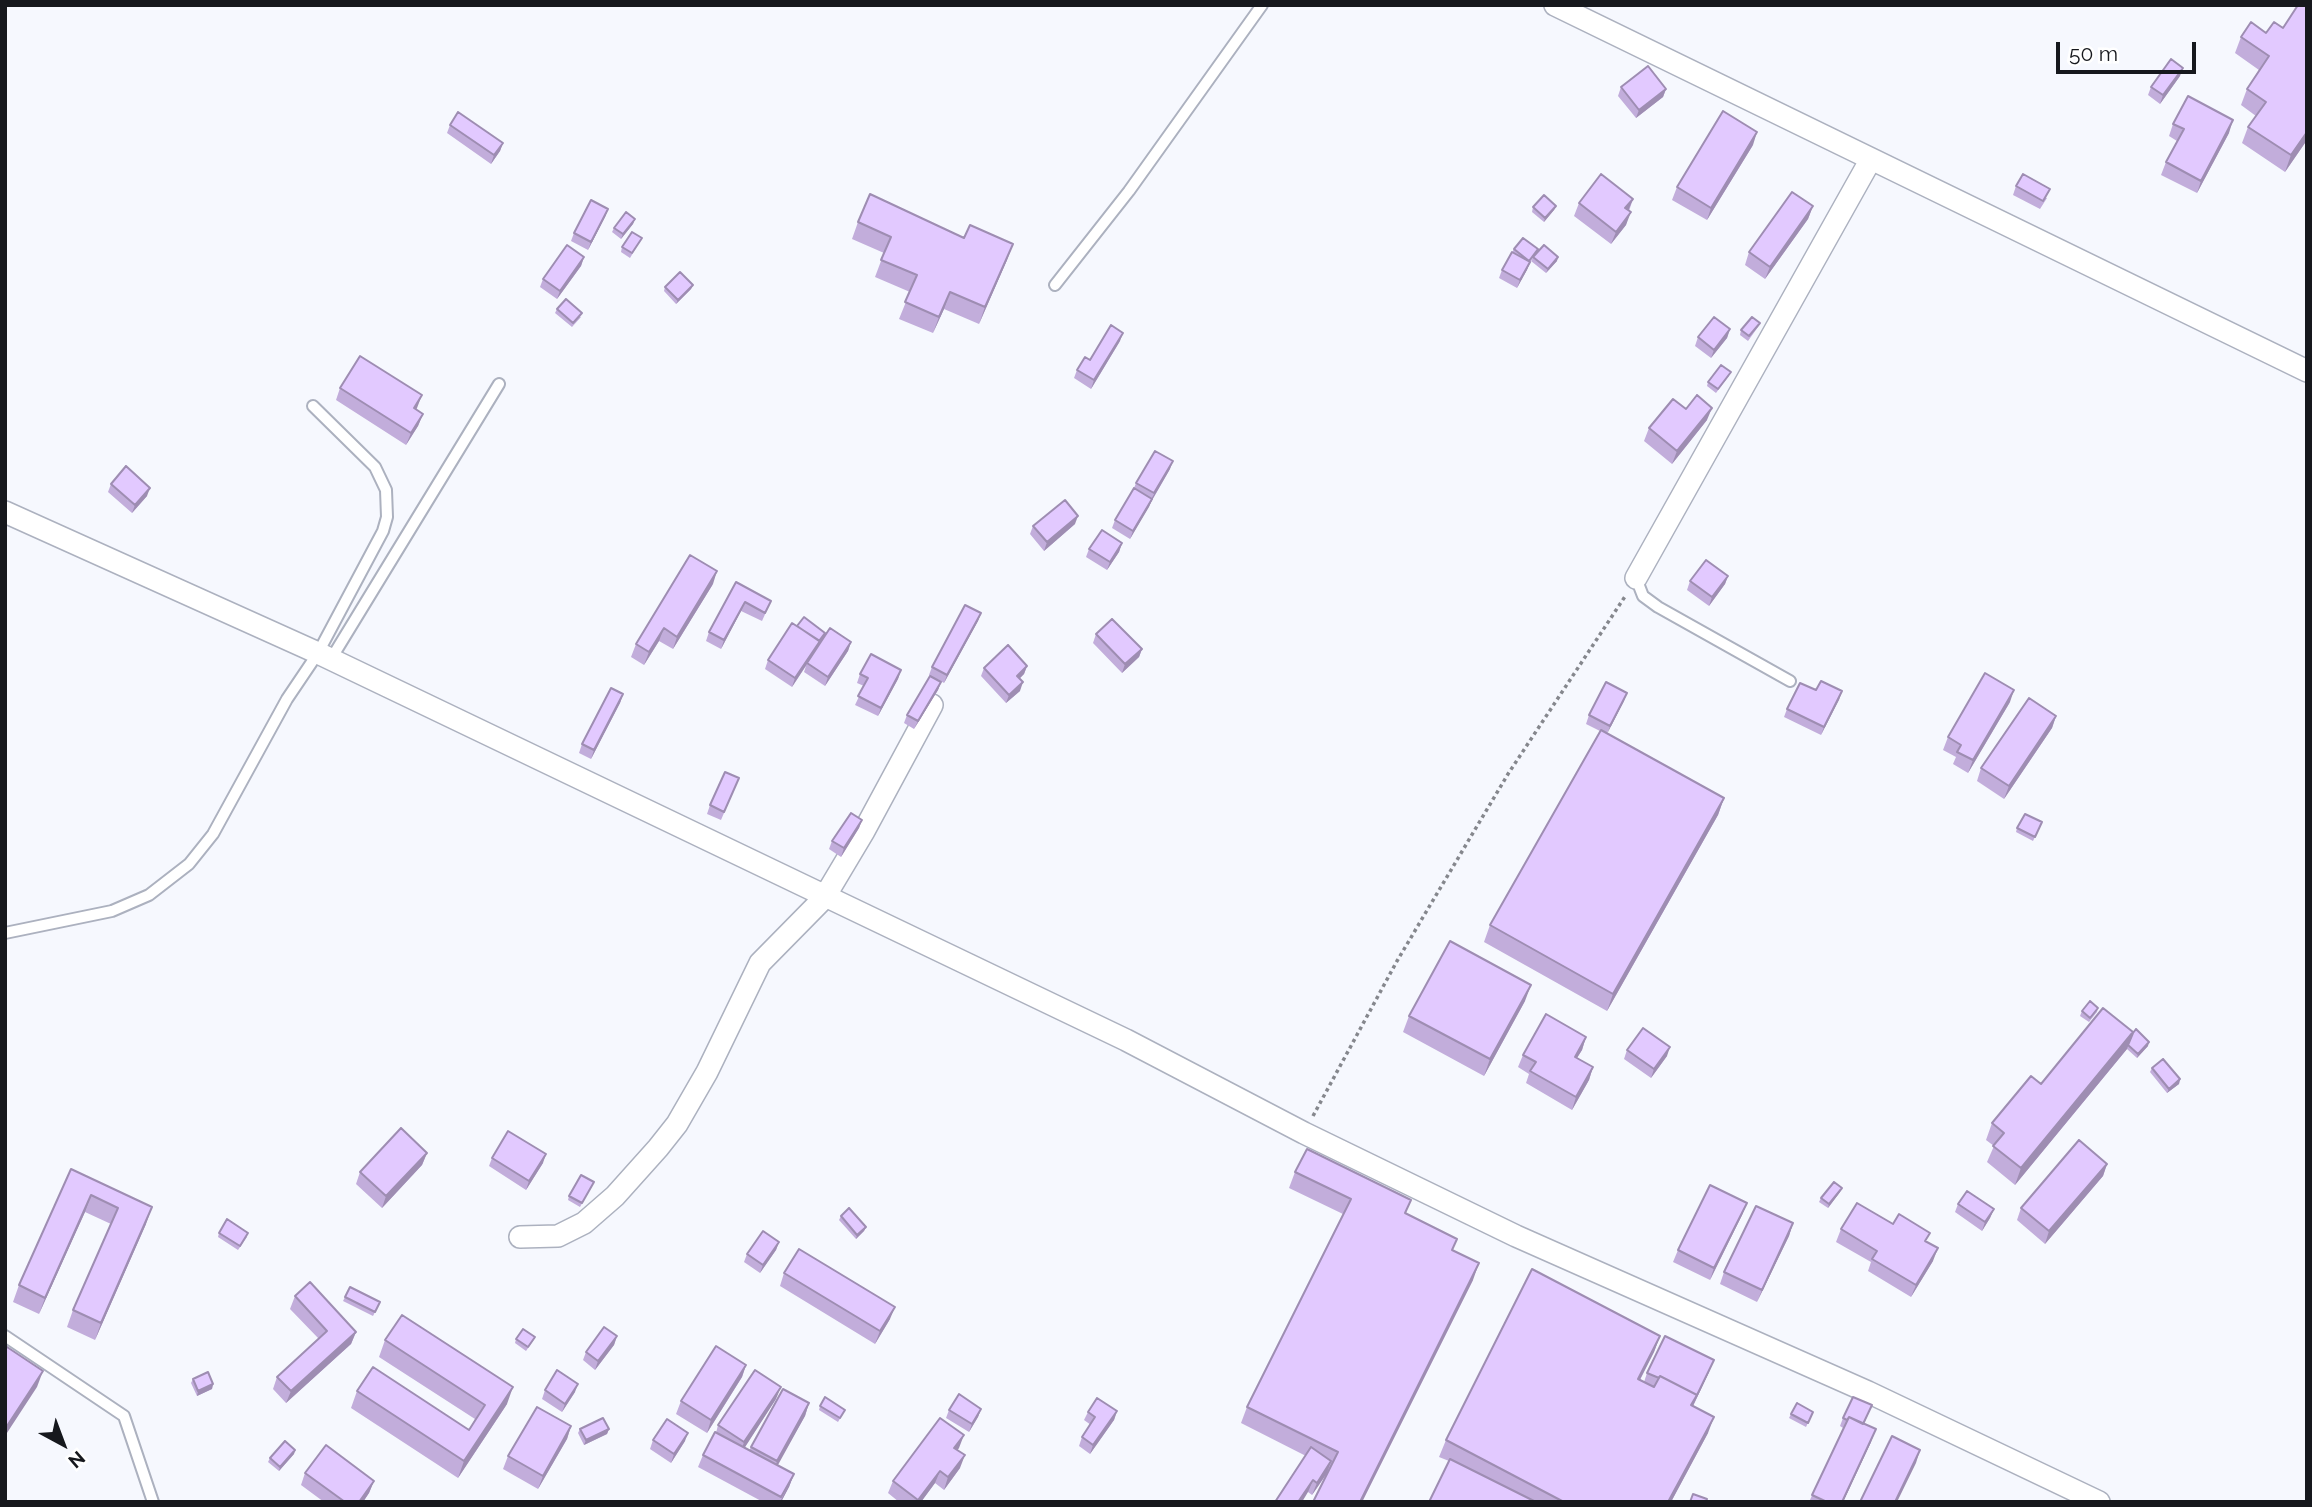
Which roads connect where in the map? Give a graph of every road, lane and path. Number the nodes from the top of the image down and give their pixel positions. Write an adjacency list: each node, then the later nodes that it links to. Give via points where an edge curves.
1 (1262, 5): 4 (lane, via 1129,191)
2 (1555, 5): 3 (street)
3 (1871, 159): 5 (street); 9 (street)
4 (1055, 285)
5 (2307, 370)
6 (499, 384): 10 (lane)
7 (313, 406): 10 (lane, via 375,467 388,503 383,531)
8 (5, 512): 10 (street)
9 (1636, 578): 11 (lane, via 1643,596 1658,607); 15 (path, via 1508,774 1397,961)
10 (324, 656): 13 (street); 14 (lane, via 287,699 214,834 183,869 149,895 111,911)
11 (1790, 681)
12 (932, 705): 13 (street)
13 (824, 898): 15 (street, via 1126,1040); 16 (street, via 760,963 677,1124 635,1177 570,1231 548,1238)
14 (5, 933)
15 (1304, 1133): 19 (street, via 1516,1236 1868,1392)
16 (520, 1237)
17 (5, 1336): 18 (lane, via 124,1416)
18 (153, 1502)
19 (2099, 1502)

